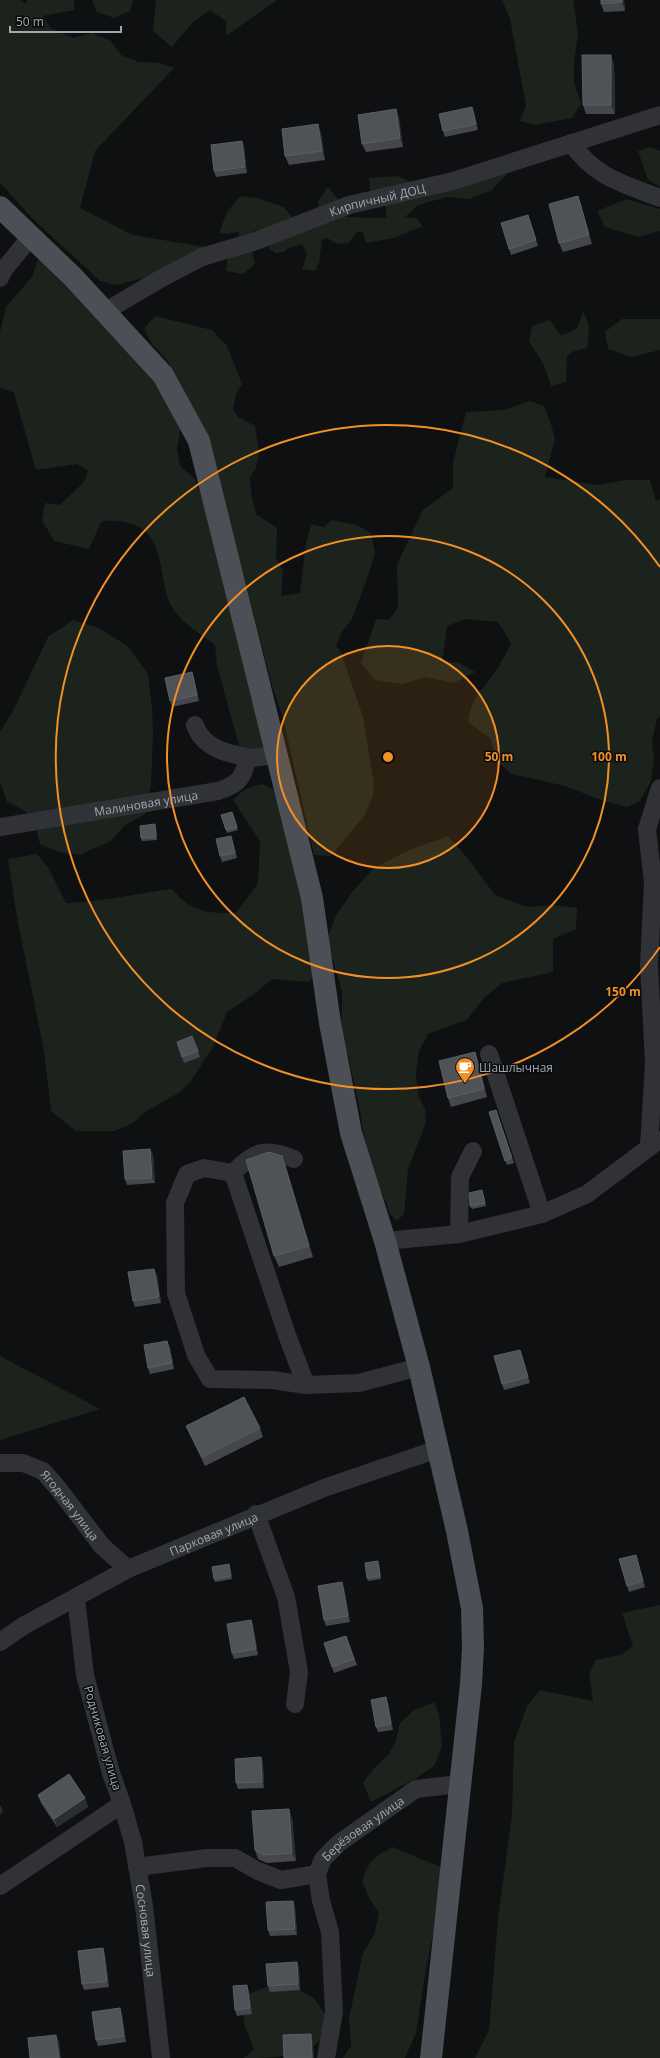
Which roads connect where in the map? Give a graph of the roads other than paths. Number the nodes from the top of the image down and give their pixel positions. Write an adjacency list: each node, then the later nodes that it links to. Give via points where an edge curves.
1 (660, 115): 2 (street, Кирпичный ДОЦ)
2 (571, 143): 3 (street, via 582,158 598,172); 7 (street, Кирпичный ДОЦ, via 453,181 349,204 256,240 202,257)
3 (660, 198)
4 (0, 207): 5 (main road)
5 (31, 236): 6 (street); 7 (main road)
6 (1, 272)
7 (106, 311): 9 (main road, via 163,375 199,441)
8 (195, 725): 10 (street, via 207,743 217,750)
9 (276, 755): 10 (street); 20 (main road, via 312,898 330,1023 351,1133)
10 (251, 758): 12 (street, Малиновая улица, via 235,785 218,791)
11 (660, 788): 14 (street, via 647,829 653,883 649,965)
12 (0, 827)
13 (489, 1054): 18 (street)
14 (655, 1142): 18 (street, via 587,1194)
15 (473, 1151): 19 (street, via 460,1177)
16 (294, 1159): 17 (street, via 277,1152 260,1153 247,1158)
17 (233, 1173): 22 (street); 22 (street, via 204,1168 186,1174 175,1203 176,1293 196,1355 210,1379 273,1380)
18 (542, 1214): 19 (street)
19 (459, 1234): 20 (street)
20 (385, 1241): 21 (main road)
21 (419, 1367): 22 (street, via 359,1383); 23 (main road)
22 (306, 1385)
23 (438, 1449): 25 (street, Парковая улица); 30 (main road, via 472,1608 471,1684)
24 (0, 1463): 26 (street, Ягодная улица, via 24,1463 43,1471 102,1546)
25 (256, 1514): 26 (street, Парковая улица); 29 (street, via 286,1597 299,1672)
26 (128, 1569): 27 (street, Парковая улица)
27 (76, 1598): 28 (street, Парковая улица); 31 (street, Родниковая улица, via 86,1675 111,1773)
28 (0, 1642)
29 (295, 1704)
30 (459, 1784): 33 (street, Берёзовая улица, via 416,1789 339,1843 323,1859); 37 (main road)
31 (122, 1804): 32 (street, Сосновая улица); 34 (street, Родниковая улица)
32 (137, 1866): 33 (street, via 206,1858 235,1858 281,1880); 35 (street, Сосновая улица)
33 (317, 1874): 36 (street, Берёзовая улица, via 321,1902 330,1932 333,1977 334,2012)
34 (0, 1886)
35 (161, 2058)
36 (326, 2058)
37 (431, 2058)

